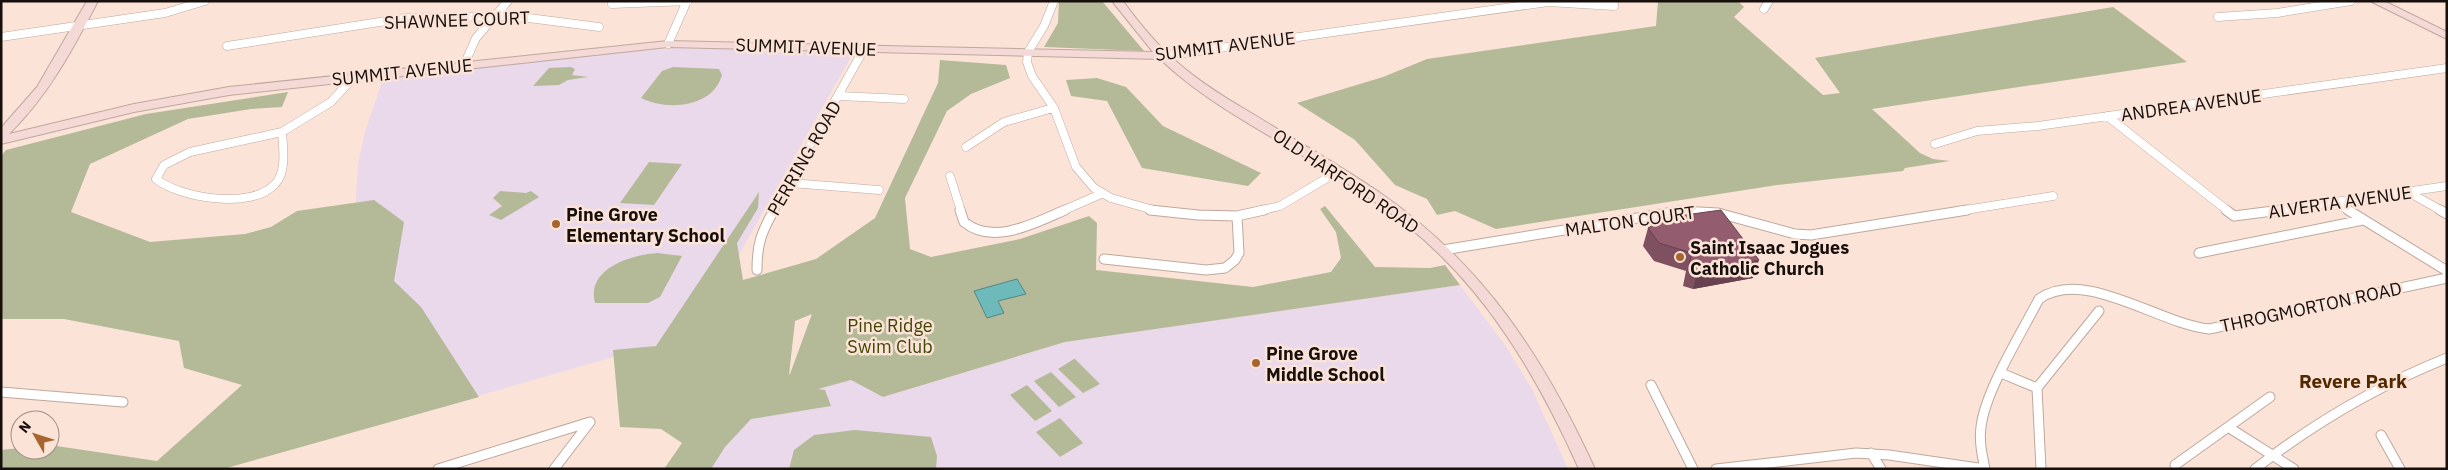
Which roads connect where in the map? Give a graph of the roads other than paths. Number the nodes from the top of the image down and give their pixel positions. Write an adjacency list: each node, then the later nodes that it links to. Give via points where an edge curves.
1 (93, 1): 15 (street)
2 (205, 1): 15 (street, via 174,11)
3 (508, 1): 13 (street)
4 (687, 1): 10 (street); 19 (street)
5 (1054, 1): 22 (street)
6 (1117, 1): 23 (street, OLD HARFORD ROAD)
7 (1769, 1): 12 (street)
8 (2351, 1): 14 (street, via 2286,12)
9 (2374, 1): 17 (street)
10 (612, 4)
11 (1613, 4): 23 (street, SUMMIT AVENUE, via 1548,2)
12 (1764, 9)
13 (495, 17): 16 (street, SHAWNEE COURT, via 540,18); 20 (street, SHAWNEE COURT, via 405,18); 24 (street, via 476,38)
14 (2218, 17)
15 (80, 26): 18 (street); 32 (street, via 42,90)
16 (599, 26)
17 (2447, 36)
18 (1, 37)
19 (668, 44): 21 (street, SUMMIT AVENUE); 24 (street, SUMMIT AVENUE)
20 (227, 46)
21 (864, 49): 22 (street, SUMMIT AVENUE); 27 (street, PERRING ROAD)
22 (1027, 54): 23 (street, SUMMIT AVENUE); 29 (street, via 1030,73)
23 (1163, 56): 36 (street, OLD HARFORD ROAD, via 1214,96)
24 (464, 64): 26 (street, SUMMIT AVENUE)
25 (2447, 68): 30 (street, ANDREA AVENUE)
26 (354, 77): 31 (street, via 337,99); 33 (street, SUMMIT AVENUE, via 184,98)
27 (839, 96): 28 (street); 38 (street, PERRING ROAD)
28 (904, 99)
29 (1054, 108): 35 (street, via 1004,122); 42 (street, via 1081,174)
30 (2107, 116): 34 (street, ANDREA AVENUE, via 1977,131); 47 (street)
31 (282, 132): 31 (street, via 175,158 158,170 156,179 169,189 209,198 241,198 264,192 275,186 280,175)
32 (1, 135)
33 (1, 140)
34 (1935, 144)
35 (966, 147)
36 (1337, 172): 46 (street, via 1280,206); 49 (street, OLD HARFORD ROAD, via 1392,208)
37 (950, 176): 42 (street, via 964,222 982,233 996,233 1033,223)
38 (791, 183): 40 (street); 52 (street, PERRING ROAD, via 761,233)
39 (2447, 186): 41 (street, ALVERTA AVENUE)
40 (879, 190)
41 (2410, 193): 44 (street, ALVERTA AVENUE); 45 (street)
42 (1101, 194): 46 (street, via 1163,211 1198,216)
43 (2053, 196): 49 (street, MALTON COURT, via 1811,235 1795,234 1718,213 1680,211)
44 (2335, 202): 47 (street, ALVERTA AVENUE); 48 (street)
45 (2447, 214)
46 (1237, 216): 51 (street, via 1239,253 1225,268 1206,270)
47 (2234, 216)
48 (2363, 220): 50 (street); 53 (street)
49 (1443, 250): 70 (street, OLD HARFORD ROAD, via 1491,302 1522,343 1557,402)
50 (2199, 252)
51 (1104, 259)
52 (757, 270)
53 (2447, 271)
54 (2447, 278): 57 (street, THROGMORTON ROAD, via 2208,329 2179,323 2097,293 2056,289 2039,298)
55 (2099, 311): 59 (street)
56 (2447, 358): 66 (street, via 2346,406)
57 (2001, 373): 59 (street); 74 (street, THROGMORTON ROAD, via 1989,394 1980,427)
58 (1651, 385): 71 (street)
59 (2037, 388): 75 (street)
60 (1, 392): 62 (street)
61 (2270, 397): 63 (street)
62 (123, 402)
63 (2228, 427): 66 (street); 67 (street)
64 (2381, 435): 78 (street)
65 (1871, 453): 72 (street); 73 (street); 74 (street)
66 (2272, 455): 76 (street); 77 (street)
67 (2176, 465)
68 (438, 469): 69 (street, via 590,422)
69 (554, 469)
70 (1587, 469)
71 (1693, 469)
72 (1716, 469)
73 (1881, 469)
74 (1985, 469)
75 (2041, 469)
76 (2255, 469)
77 (2294, 469)
78 (2400, 469)

